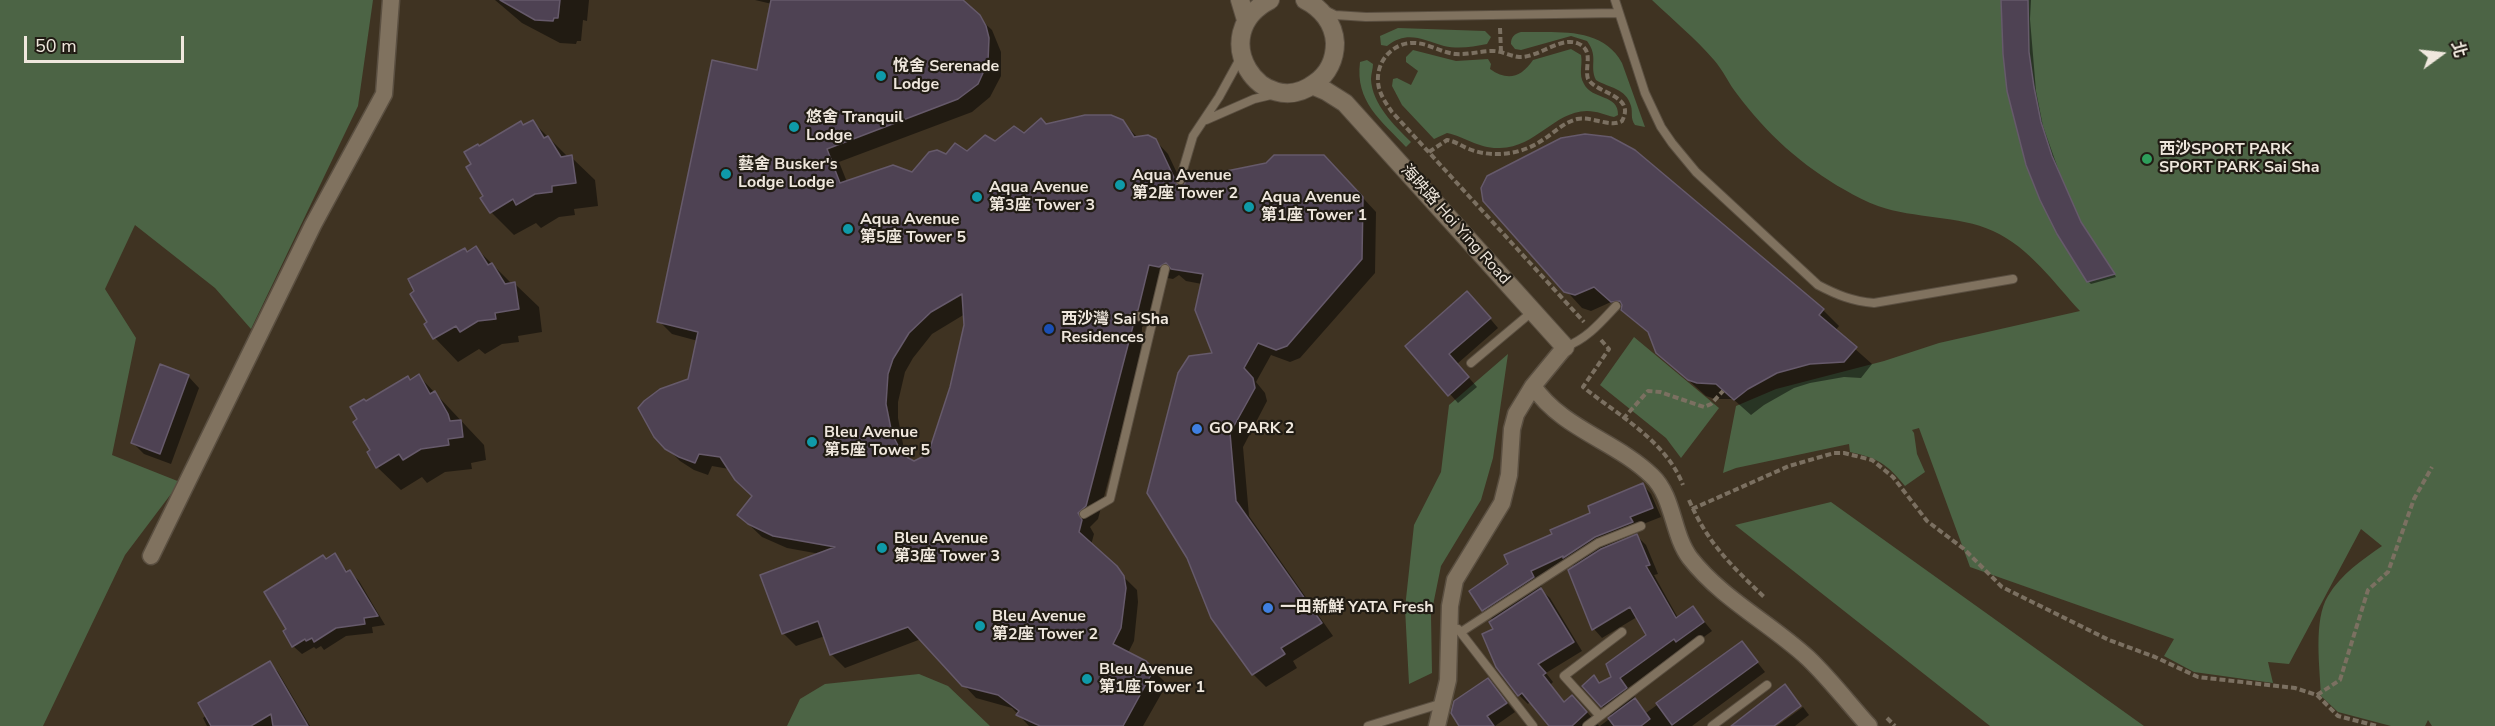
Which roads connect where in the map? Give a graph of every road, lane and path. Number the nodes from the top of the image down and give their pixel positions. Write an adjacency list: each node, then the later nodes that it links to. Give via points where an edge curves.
1 (391, 0): 35 (street, via 384,94 313,225)
2 (1240, 0): 8 (street)
3 (1270, 0): 8 (street)
4 (1615, 0): 6 (lane)
5 (1308, 2): 7 (lane, via 1335,15); 9 (street, via 1328,21)
6 (1618, 13): 7 (lane); 19 (lane, via 1645,93 1672,143 1696,172 1818,285 1854,301 1874,303)
7 (1350, 17): 9 (lane, via 1343,20)
8 (1246, 20): 10 (street, via 1241,34)
9 (1334, 34): 11 (street, 海映路 Hoi Ying Road)
10 (1241, 56): 13 (street, via 1255,80); 15 (lane)
11 (1333, 59): 12 (street, via 1325,74); 14 (street, 海映路 Hoi Ying Road)
12 (1312, 85): 13 (street, via 1297,92); 14 (street, 海映路 Hoi Ying Road)
13 (1280, 92): 15 (lane)
14 (1345, 103): 21 (street, 海映路 Hoi Ying Road)
15 (1206, 120): 17 (lane, via 1193,136)
16 (1429, 152): 16 (path, via 1392,112 1379,90 1380,66 1386,55 1407,43 1456,54 1491,51 1520,57 1565,43 1577,44 1587,51 1591,84 1617,96 1624,106 1625,117 1618,123 1575,120 1530,148 1515,152 1485,154 1447,140); 24 (path)
17 (1180, 180)
18 (1165, 269): 23 (lane)
19 (2013, 279)
20 (1616, 306): 24 (lane)
21 (1533, 310): 25 (street, 海映路 Hoi Ying Road); 26 (lane)
22 (1136, 316): 23 (lane)
23 (1153, 320): 32 (lane, via 1110,499)
24 (1593, 331): 25 (lane); 29 (path, via 1609,349 1583,387)
25 (1565, 347): 27 (street)
26 (1471, 363)
27 (1533, 386): 33 (street, via 1560,415 1654,477); 37 (street, via 1512,429 1509,475 1502,503 1455,580 1451,593)
28 (1723, 390): 29 (path, via 1704,407 1648,391)
29 (1623, 419): 31 (path, via 1664,452 1678,472)
30 (2432, 467): 41 (path, via 2414,499 2388,572 2368,590 2340,680)
31 (1693, 508): 33 (path); 36 (path, via 1720,555); 41 (path, via 1789,466 1834,453 1872,460 1893,477 1927,521 1964,549 2002,587 2109,640 2198,676 2295,688)
32 (1084, 514)
33 (1672, 518): 50 (street, via 1690,558 1718,587 1808,658)
34 (1641, 526): 37 (lane, via 1598,543)
35 (151, 556)
36 (1770, 603)
37 (1456, 626): 42 (street); 47 (lane)
38 (1622, 632): 44 (lane, via 1564,676)
39 (1700, 640): 44 (lane)
40 (1767, 685): 49 (lane)
41 (2317, 695): 52 (path, via 2338,716)
42 (1444, 702): 45 (lane); 46 (street)
43 (1878, 710): 51 (path)
44 (1600, 716): 48 (lane)
45 (1368, 726)
46 (1437, 726)
47 (1533, 726)
48 (1587, 726)
49 (1712, 726)
50 (1869, 726)
51 (1895, 726)
52 (2377, 726)

